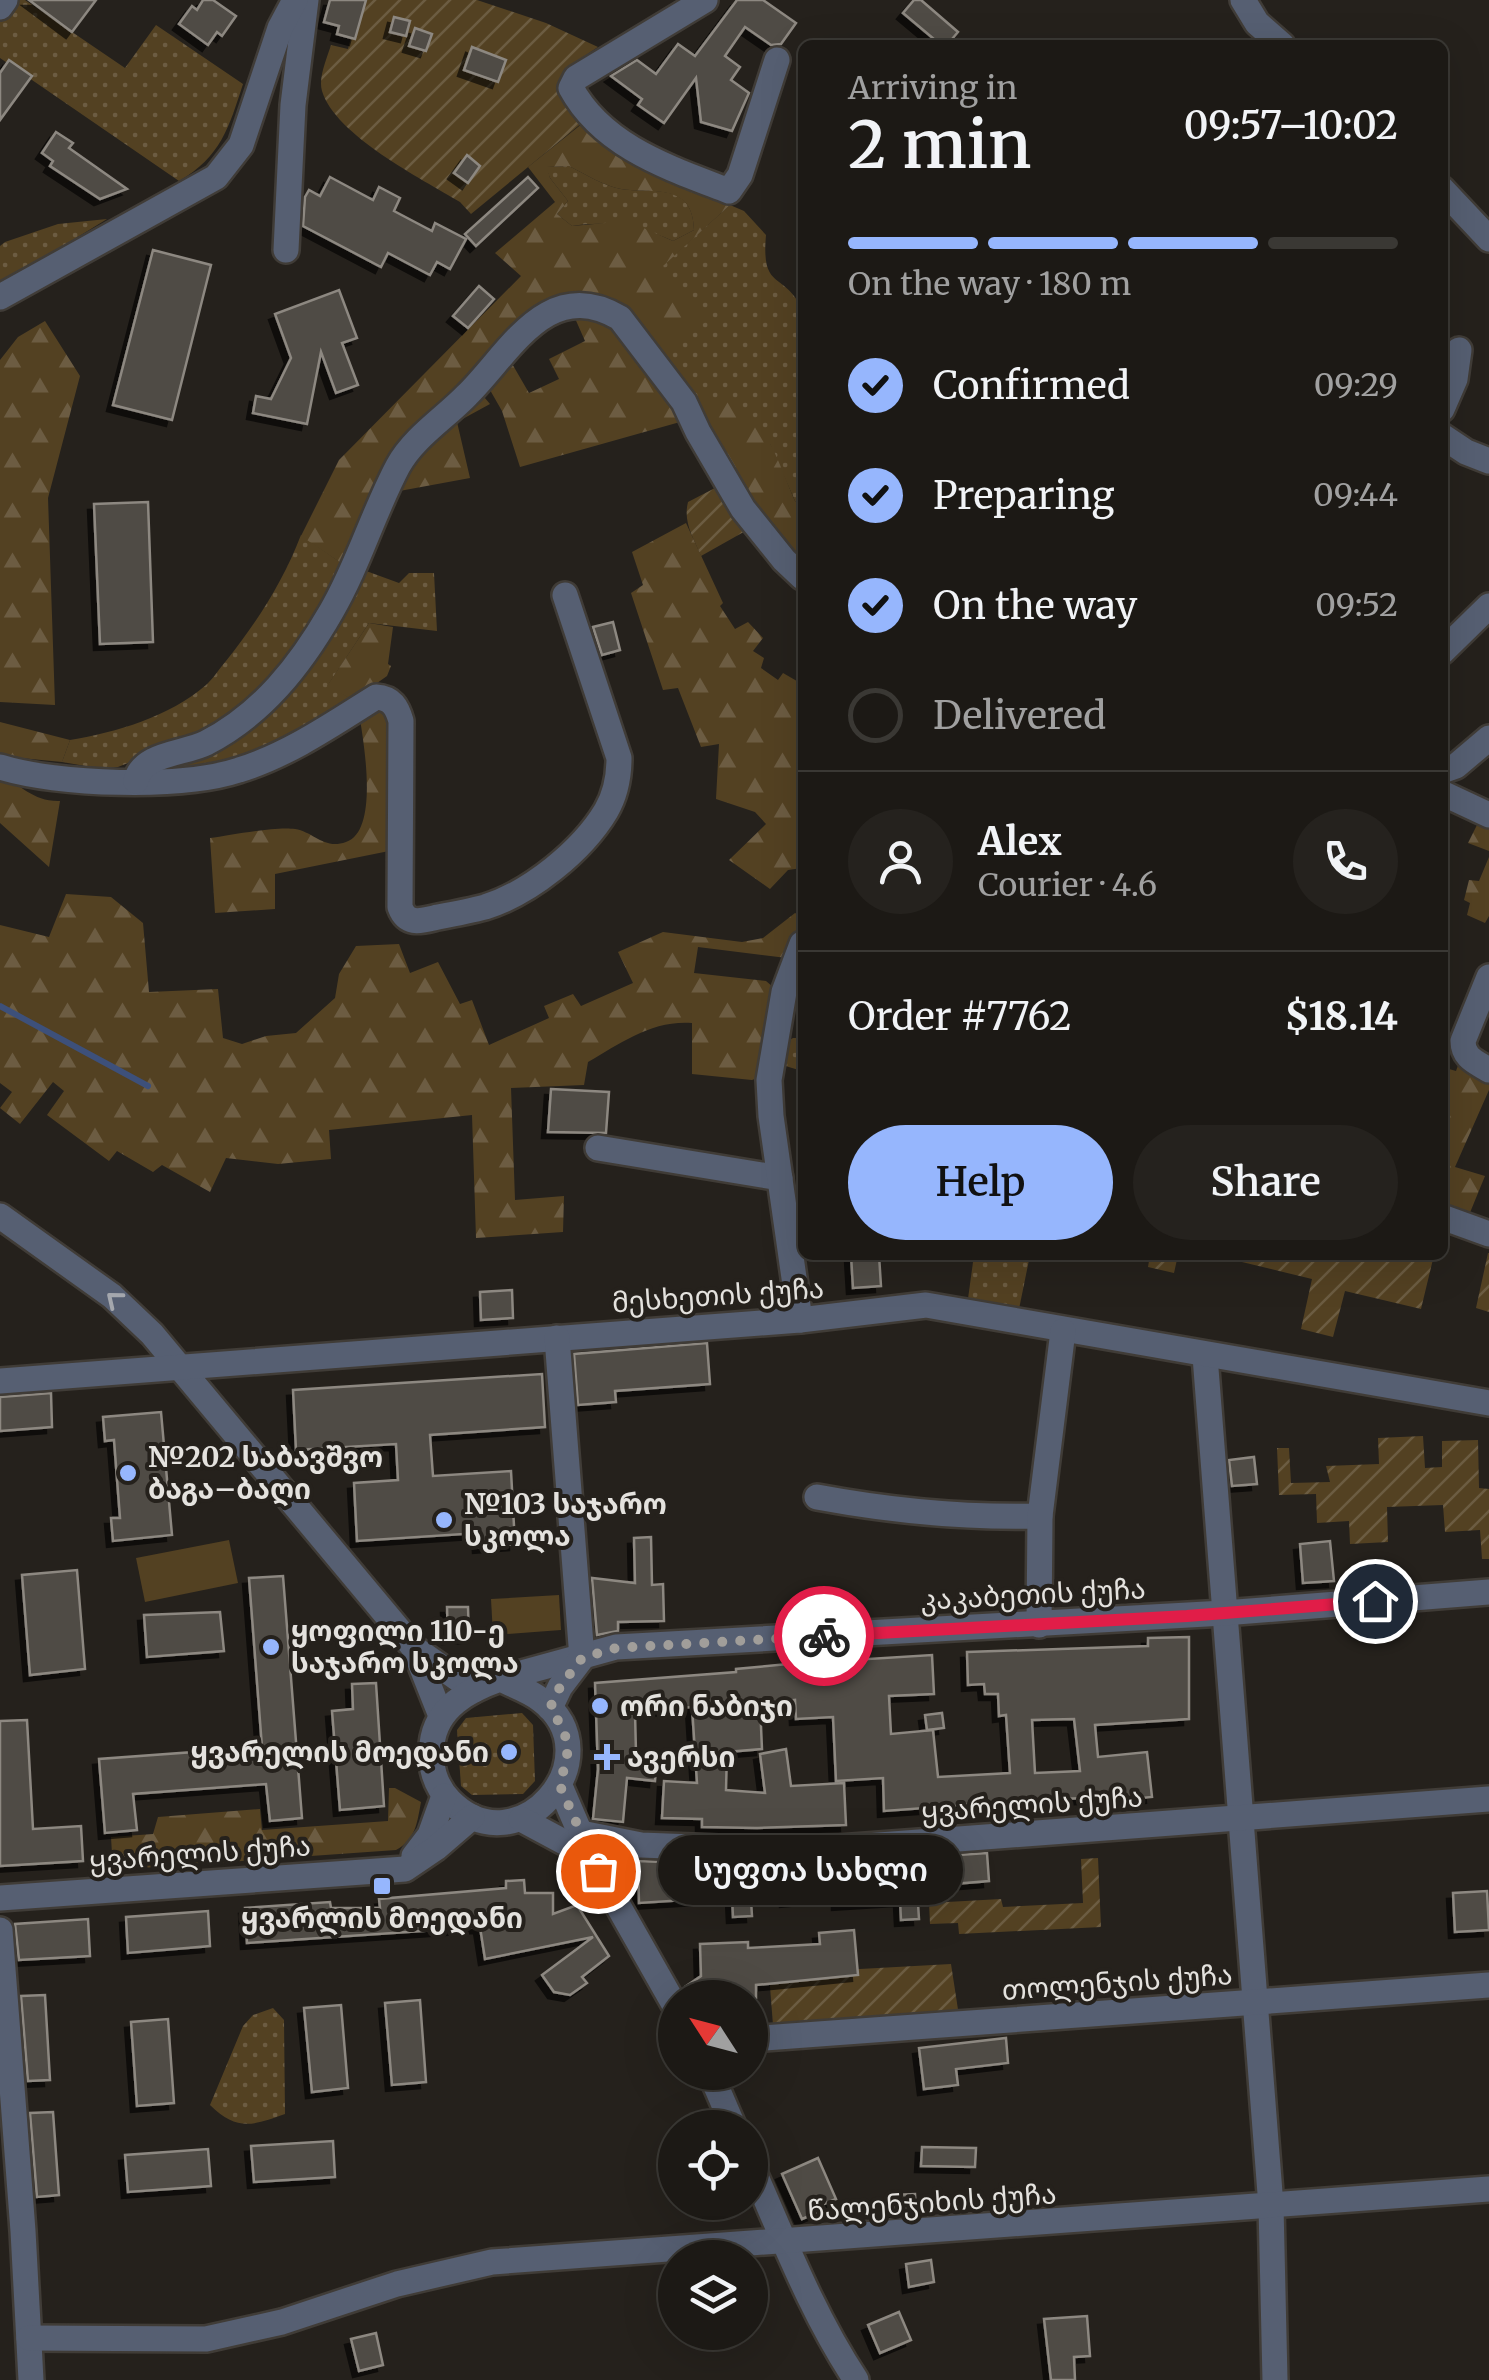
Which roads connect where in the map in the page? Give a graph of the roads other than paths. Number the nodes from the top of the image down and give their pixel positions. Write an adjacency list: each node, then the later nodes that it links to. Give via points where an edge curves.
1 (5, 0): 6 (street)
2 (295, 0): 12 (street, via 241,145 216,177)
3 (306, 0): 11 (street)
4 (705, 0): 8 (street, via 576,78 571,88 584,112 646,159 729,191)
5 (1243, 0): 7 (street)
6 (0, 7)
7 (1276, 40)
8 (776, 60)
9 (1448, 195): 10 (street)
10 (1489, 238)
11 (286, 250)
12 (0, 297)
13 (1459, 350): 14 (street)
14 (1448, 395)
15 (1448, 440): 16 (street)
16 (1489, 461)
17 (798, 573): 24 (street, via 743,509 684,402 620,318 579,305 548,312 512,340 399,464 331,612 280,685 232,730 152,761)
18 (565, 595): 24 (street, via 620,758 619,782 607,810 580,842 520,891 487,906 404,918 400,721 386,698 376,697 279,754 238,770)
19 (1489, 606): 20 (street)
20 (1448, 646)
21 (1489, 738): 23 (street)
22 (0, 767): 24 (street)
23 (1448, 769)
24 (136, 781)
25 (1448, 796): 26 (street)
26 (1489, 815)
27 (798, 955): 29 (street)
28 (1489, 978): 31 (street, via 1463,1050)
29 (775, 1028): 30 (street); 33 (street, via 769,1080)
30 (798, 1029)
31 (1489, 1070)
32 (598, 1148): 33 (street)
33 (780, 1178): 37 (street)
34 (0, 1216): 41 (street, one-way to 34, via 112,1296)
35 (1448, 1218): 36 (street)
36 (1489, 1234)
37 (800, 1320): 38 (street, მესხეთის ქუჩა, via 926,1306); 39 (street, მესხეთის ქუჩა)
38 (1063, 1331): 40 (street, მესხეთის ქუჩა); 45 (street)
39 (557, 1338): 41 (street, მესხეთის ქუჩა); 50 (street)
40 (1205, 1356): 43 (street, მესხეთის ქუჩა); 47 (street)
41 (182, 1368): 42 (street, მესხეთის ქუჩა); 49 (street)
42 (0, 1381)
43 (1489, 1403)
44 (817, 1497): 45 (street, via 926,1515)
45 (1040, 1516): 48 (street)
46 (1489, 1592): 47 (street, კაკაბეთის ქუჩა)
47 (1224, 1613): 48 (street, კაკაბეთის ქუჩა); 60 (street)
48 (1040, 1625): 50 (street, კაკაბეთის ქუჩა, via 632,1645)
49 (414, 1648): 52 (street); 54 (street)
50 (582, 1658): 51 (street, კაკაბეთის ქუჩა); 53 (street)
51 (500, 1678): 52 (street); 53 (street)
52 (474, 1690): 54 (street)
53 (550, 1708): 55 (street, via 568,1750)
54 (442, 1716): 56 (street, via 430,1756)
55 (560, 1786): 59 (street); 61 (street)
56 (444, 1796): 58 (street); 62 (street, via 430,1835)
57 (1489, 1798): 60 (street, ყვარელის ქუჩა)
58 (472, 1817): 59 (street); 62 (street)
59 (521, 1819): 61 (street)
60 (1240, 1819): 61 (street, ყვარელის ქუჩა, via 799,1850); 67 (street)
61 (585, 1845): 65 (street)
62 (405, 1868): 63 (street, ყვარელის ქუჩა)
63 (0, 1898)
64 (0, 1930): 73 (street)
65 (660, 1980)
66 (1489, 1986): 67 (street, თოლენჯის ქუჩა)
67 (1256, 2002): 68 (street, თოლენჯის ქუჩა); 71 (street)
68 (768, 2038)
69 (1489, 2190): 71 (street, წალენჯიხის ქუჩა)
70 (768, 2203): 72 (street)
71 (1272, 2206): 72 (street, წალენჯიხის ქუჩა); 76 (street)
72 (786, 2243): 73 (street, წალენჯიხის ქუჩა, via 492,2262 206,2339); 75 (street, via 814,2310)
73 (29, 2338): 74 (street)
74 (30, 2380)
75 (856, 2380)
76 (1275, 2380)

